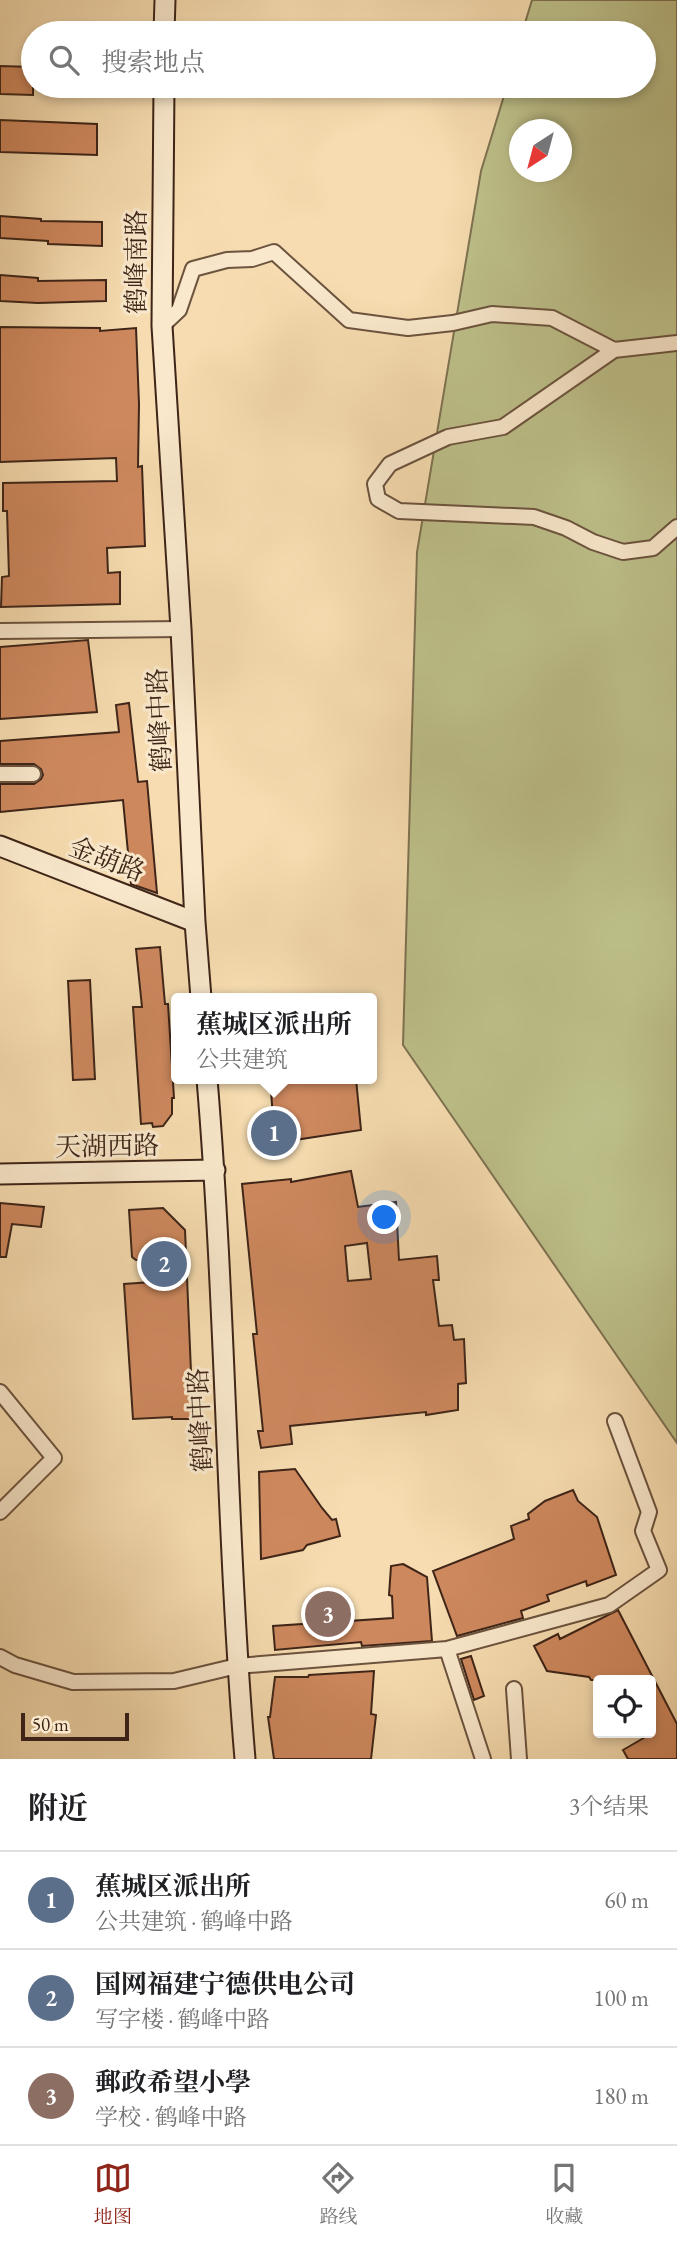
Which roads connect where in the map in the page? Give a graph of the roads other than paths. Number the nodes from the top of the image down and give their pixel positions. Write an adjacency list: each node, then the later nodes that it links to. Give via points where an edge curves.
1 (165, 0): 2 (street)
2 (164, 21)
3 (164, 98): 4 (street, 鹤峰南路)
4 (162, 326): 6 (street, via 179,310 193,269 274,252 349,320 408,328 492,314 552,318); 7 (street, 鹤峰南路)
5 (677, 343): 6 (street)
6 (614, 350): 8 (street, via 503,427 448,437 390,464 375,484 378,499 399,511 534,517 623,552 653,548)
7 (170, 439): 9 (street, 鹤峰中路)
8 (677, 527)
9 (181, 629): 10 (street); 14 (street, 鹤峰中路)
10 (0, 631)
11 (0, 774): 12 (street)
12 (33, 774)
13 (0, 846): 14 (street, 金葫路)
14 (195, 922): 15 (street, 鹤峰中路)
15 (201, 993)
16 (207, 1084): 17 (street, 鹤峰中路)
17 (215, 1170): 18 (street, 天湖西路); 24 (street, 鹤峰中路)
18 (0, 1174)
19 (0, 1392): 21 (street, via 54,1458)
20 (615, 1421): 22 (street, via 649,1512 643,1531 659,1570 610,1605)
21 (0, 1512)
22 (447, 1649): 24 (street); 27 (street)
23 (0, 1657): 24 (street, via 73,1682 174,1681)
24 (237, 1666): 26 (street, 鹤峰中路)
25 (514, 1689): 28 (street)
26 (245, 1759)
27 (483, 1759)
28 (519, 1759)

